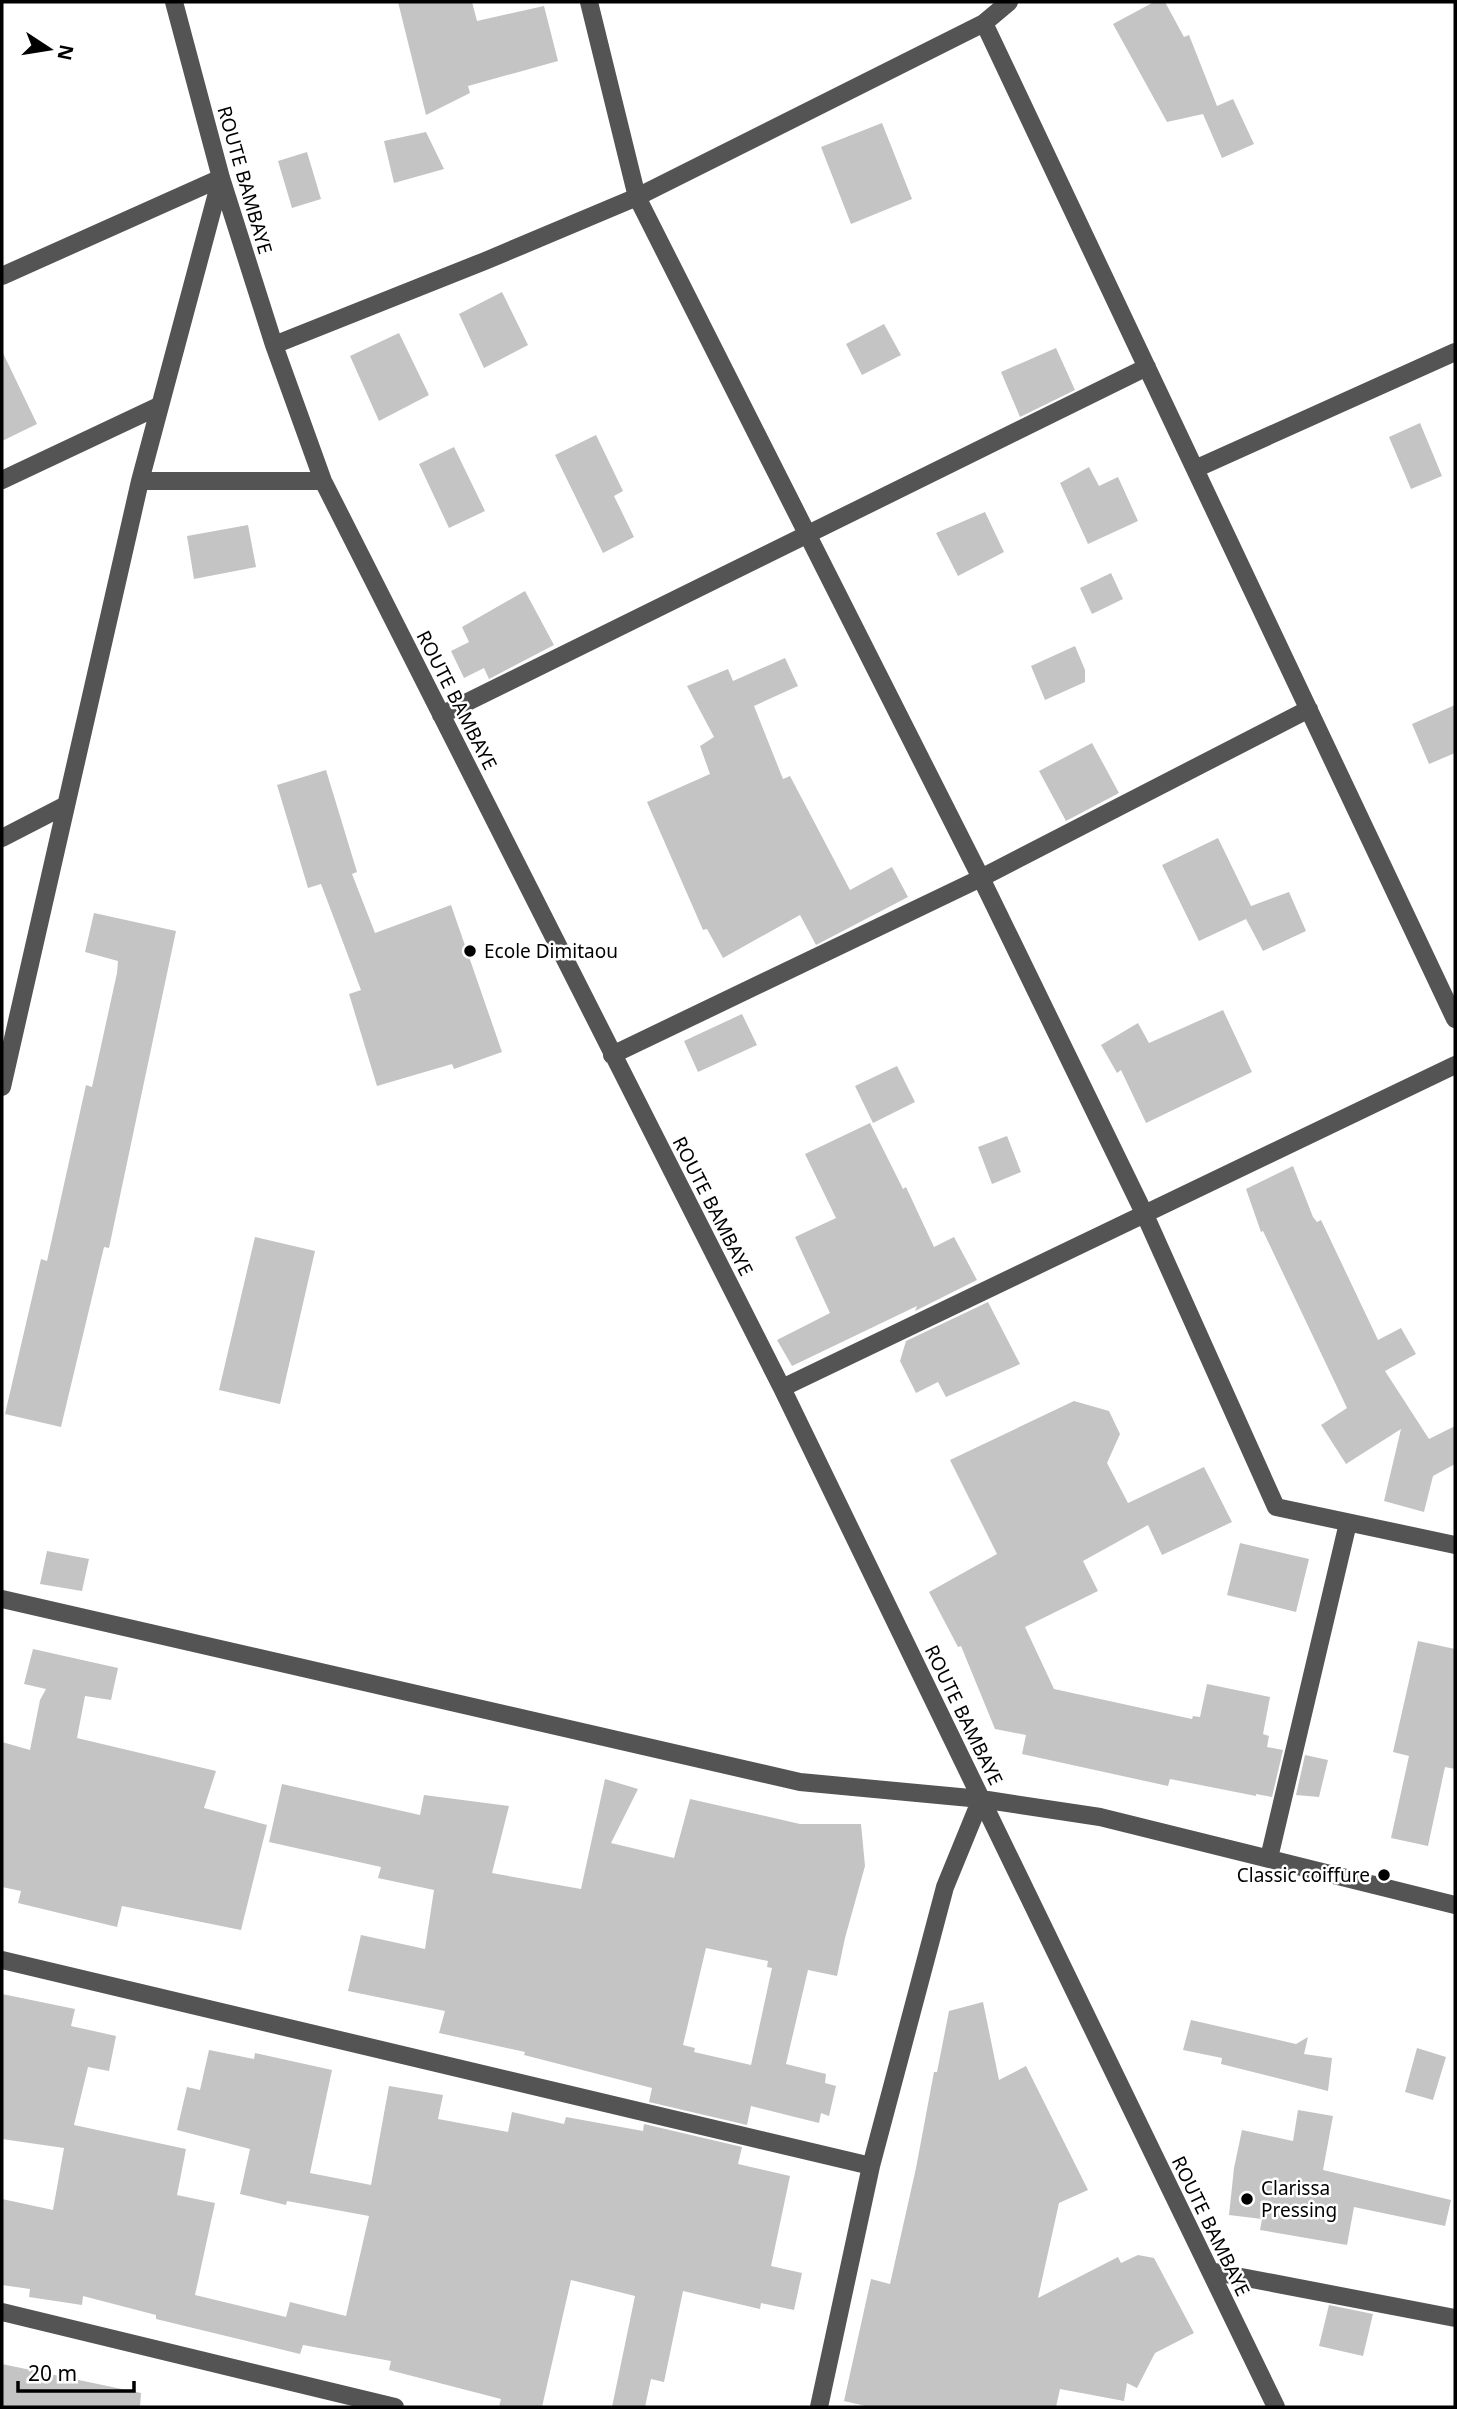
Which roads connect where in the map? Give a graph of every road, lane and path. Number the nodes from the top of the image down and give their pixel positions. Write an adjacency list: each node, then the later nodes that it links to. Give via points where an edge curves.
1 (174, 2): 5 (street, ROUTE BAMBAYE)
2 (589, 2): 6 (street)
3 (1009, 2): 4 (street)
4 (984, 23): 6 (street); 10 (street)
5 (221, 178): 7 (street); 8 (street, ROUTE BAMBAYE); 11 (street)
6 (637, 197): 8 (street); 16 (street)
7 (2, 276)
8 (274, 345): 15 (street, ROUTE BAMBAYE)
9 (1455, 352): 12 (street)
10 (1147, 367): 12 (street); 16 (street)
11 (159, 406): 13 (street); 14 (street)
12 (1195, 469): 17 (street)
13 (2, 480)
14 (140, 481): 15 (street); 19 (street)
15 (323, 481): 18 (street, ROUTE BAMBAYE)
16 (806, 535): 18 (street); 21 (street)
17 (1308, 709): 21 (street); 22 (street)
18 (441, 715): 23 (street, ROUTE BAMBAYE)
19 (66, 804): 20 (street); 25 (street)
20 (2, 838)
21 (981, 878): 23 (street); 26 (street)
22 (1455, 1018)
23 (612, 1055): 27 (street, ROUTE BAMBAYE)
24 (1455, 1065): 26 (street)
25 (2, 1087)
26 (1145, 1215): 27 (street); 28 (street, via 1276,1507)
27 (782, 1388): 31 (street, ROUTE BAMBAYE)
28 (1348, 1523): 29 (street); 32 (street)
29 (1455, 1545)
30 (2, 1599): 31 (street, via 800,1783)
31 (981, 1799): 32 (street, via 1100,1817); 35 (street, via 944,1887); 36 (street, ROUTE BAMBAYE)
32 (1269, 1858): 33 (street)
33 (1455, 1905)
34 (2, 1960): 35 (street)
35 (871, 2166): 40 (street)
36 (1210, 2271): 38 (street); 41 (street, ROUTE BAMBAYE)
37 (2, 2312): 39 (street)
38 (1455, 2318)
39 (395, 2407)
40 (819, 2407)
41 (1276, 2407)

